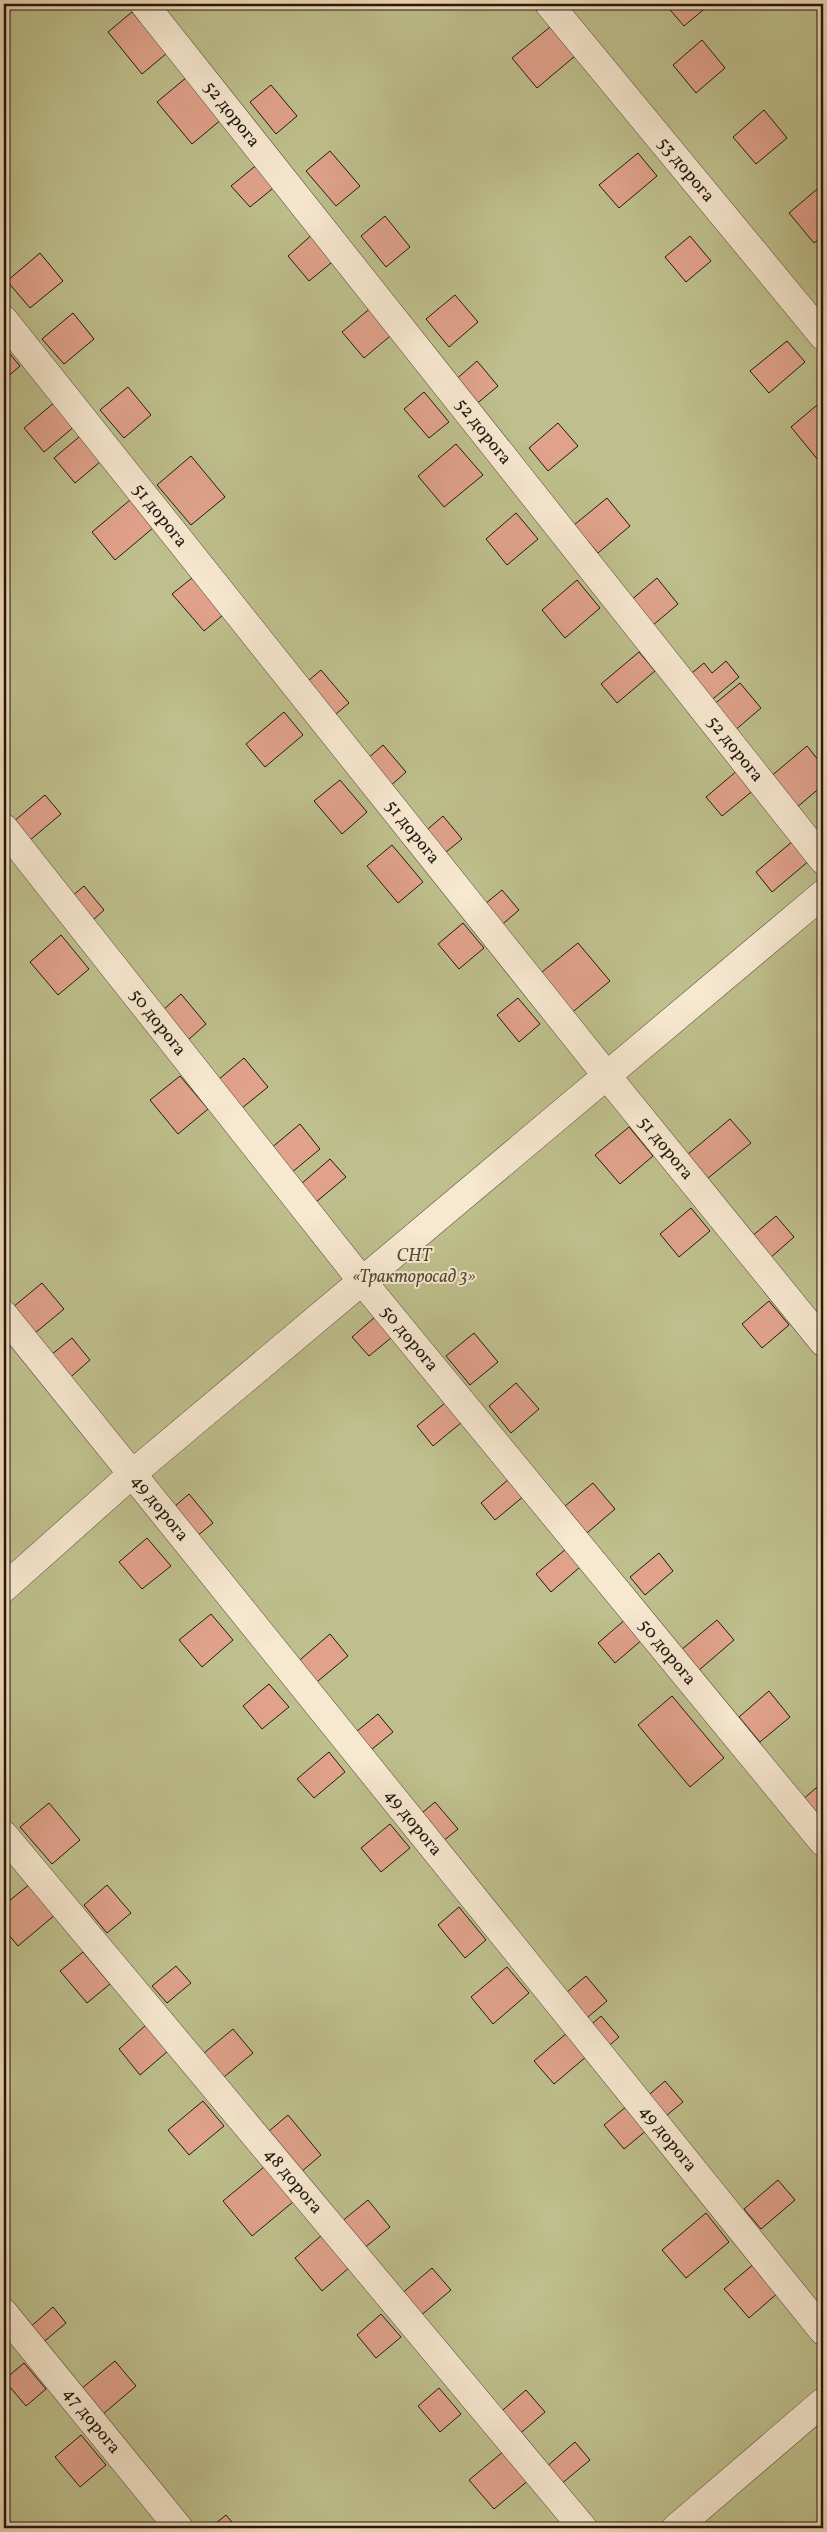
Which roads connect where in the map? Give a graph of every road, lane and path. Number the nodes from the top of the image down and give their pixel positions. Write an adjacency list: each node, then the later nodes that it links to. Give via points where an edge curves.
1 (144, 4): 6 (street, 52 дорога)
2 (549, 4): 4 (street, 53 дорога)
3 (4, 320): 8 (street, 51 дорога)
4 (823, 336)
5 (4, 828): 9 (street, 50 дорога)
6 (823, 860)
7 (823, 894): 8 (street)
8 (607, 1076): 9 (street); 11 (street, 51 дорога)
9 (362, 1281): 12 (street); 15 (street, 50 дорога)
10 (4, 1315): 12 (street, 49 дорога)
11 (823, 1342)
12 (132, 1474): 13 (street); 17 (street, 49 дорога)
13 (4, 1588)
14 (4, 1835): 20 (street, 48 дорога)
15 (823, 1842)
16 (4, 2313): 19 (street, 47 дорога)
17 (823, 2331)
18 (823, 2402): 21 (street)
19 (180, 2528)
20 (583, 2528)
21 (676, 2528)

